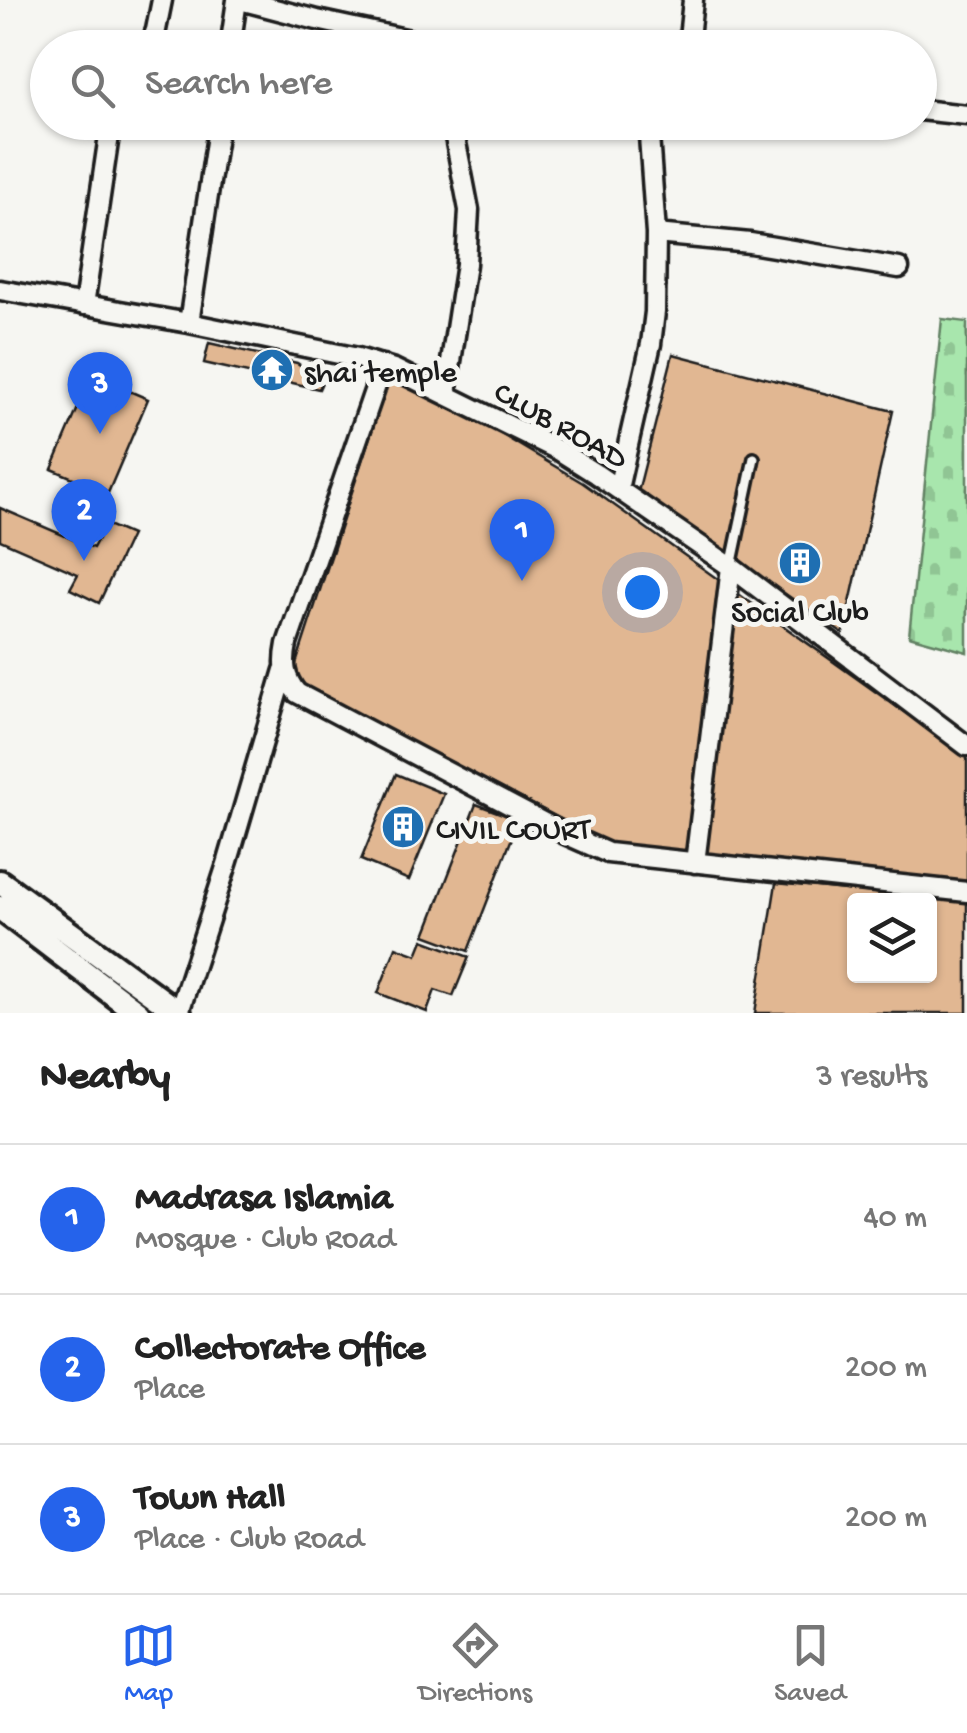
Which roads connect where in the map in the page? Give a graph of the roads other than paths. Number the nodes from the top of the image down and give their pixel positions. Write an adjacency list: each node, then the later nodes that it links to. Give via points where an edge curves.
1 (162, 0): 4 (street)
2 (238, 0): 5 (street); 6 (street)
3 (693, 0): 7 (street)
4 (156, 30)
5 (233, 30)
6 (364, 30)
7 (690, 30)
8 (937, 112): 9 (street)
9 (967, 116)
10 (109, 140): 17 (street)
11 (216, 140): 18 (street)
12 (456, 140): 20 (street, via 470,210)
13 (649, 140): 14 (street)
14 (656, 234): 15 (street); 22 (street, via 656,312)
15 (899, 268)
16 (0, 290): 17 (street, CLUB ROAD)
17 (84, 305): 18 (street, CLUB ROAD)
18 (188, 323): 19 (street, CLUB ROAD)
19 (383, 365): 20 (street, CLUB ROAD); 24 (street, via 287,644)
20 (446, 394): 22 (street, CLUB ROAD)
21 (754, 458): 23 (lane)
22 (618, 488): 23 (street, CLUB ROAD)
23 (731, 567): 25 (street, CLUB ROAD); 26 (street)
24 (284, 670): 26 (street, via 297,693 589,845); 31 (street)
25 (967, 746)
26 (695, 863): 28 (street)
27 (0, 882): 31 (main road)
28 (967, 892)
29 (0, 908): 30 (main road)
30 (138, 1013)
31 (179, 1013)

